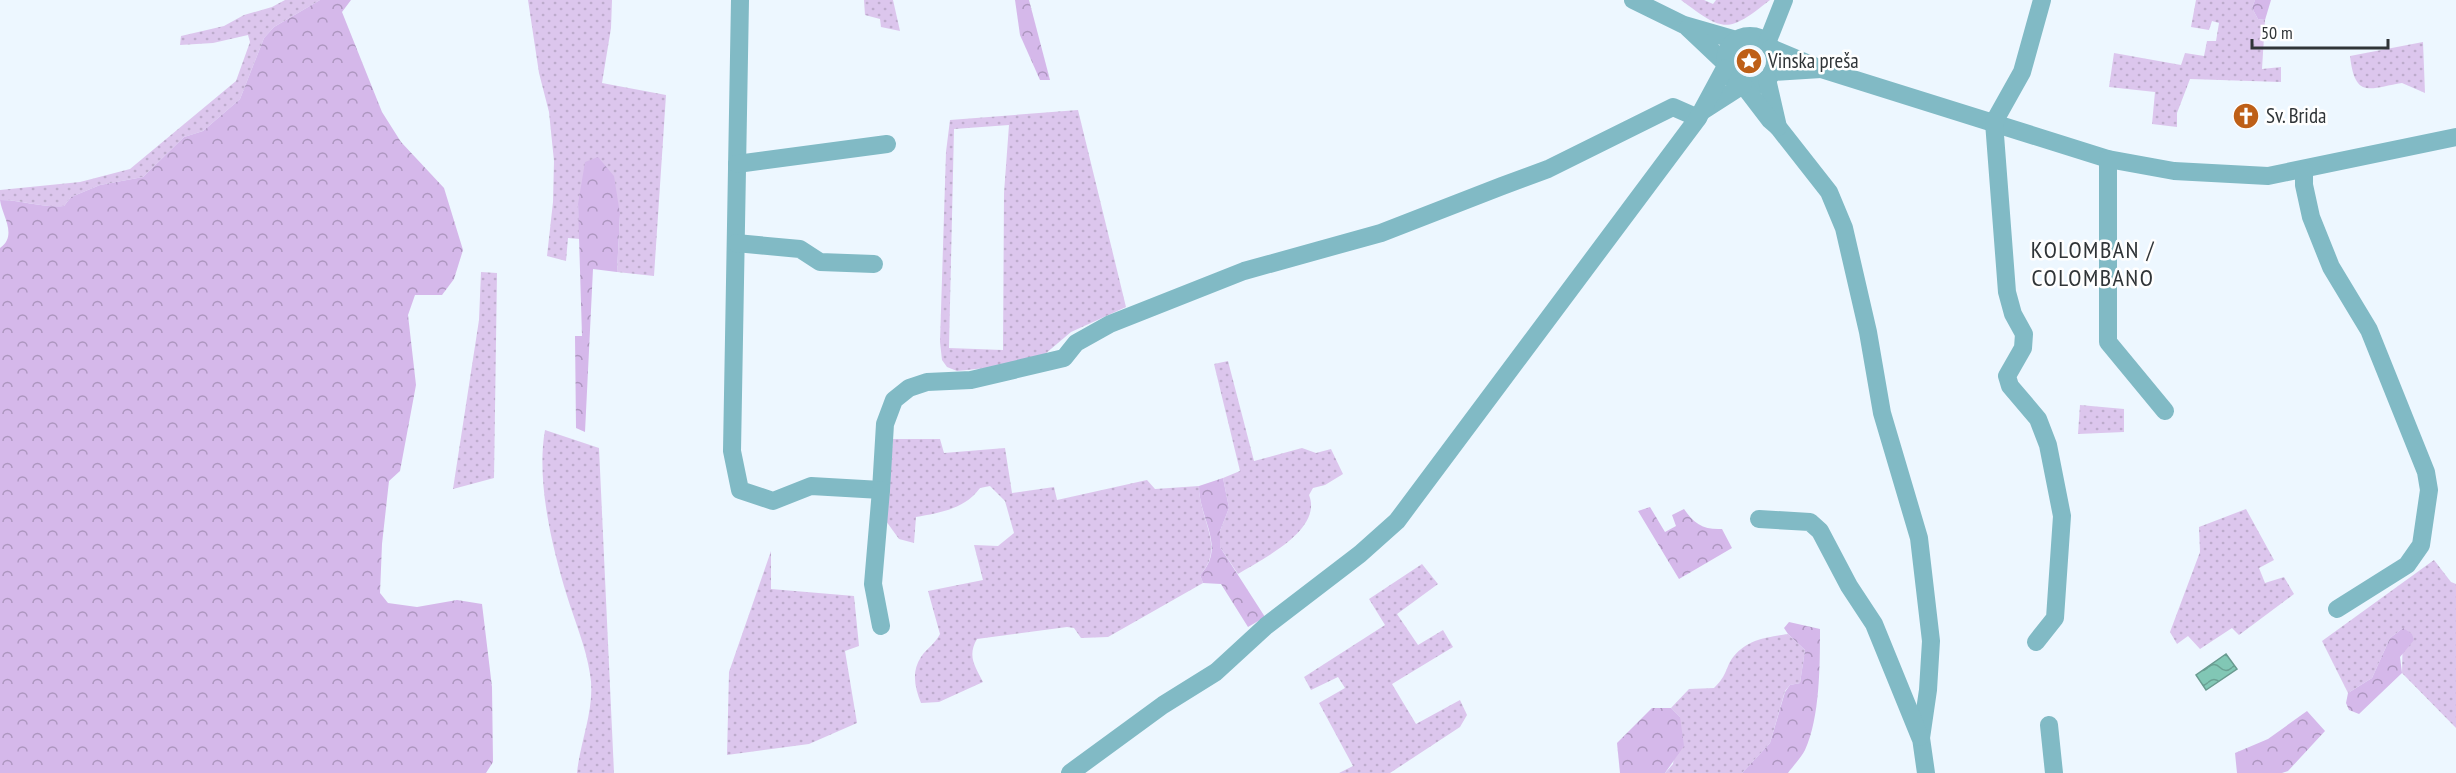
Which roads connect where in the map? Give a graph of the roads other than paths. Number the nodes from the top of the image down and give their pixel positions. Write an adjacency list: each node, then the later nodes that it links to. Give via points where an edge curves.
1 (740, 0): 17 (street)
2 (1633, 0): 5 (street)
3 (2042, 0): 12 (street, via 2022,72)
4 (1781, 5): 6 (street)
5 (1684, 25): 6 (street); 7 (street)
6 (1757, 42): 7 (street, via 1726,50); 8 (street); 9 (street, via 1775,61)
7 (1725, 66): 10 (street, via 1733,81); 11 (street)
8 (1821, 69): 9 (street); 12 (street)
9 (1770, 76): 10 (street, via 1756,86); 13 (street)
10 (1743, 86): 11 (street); 13 (street)
11 (1701, 114): 22 (street, via 1673,107 1548,169 1381,233 1245,271 1110,324 1076,343 1064,358 970,380 927,382 909,388 894,400 885,424); 29 (street, via 1397,521 1266,626 1216,672 1163,705)
12 (1994, 123): 16 (street); 26 (street, via 2007,292 2024,334 2023,348 2007,376 2010,386 2038,419 2048,445 2062,516 2055,618)
13 (1778, 126): 28 (street, via 1829,192 1844,228 1882,414 1919,538 1931,641)
14 (2456, 137): 18 (street)
15 (887, 144): 17 (street)
16 (2108, 159): 18 (street, via 2174,171 2268,176); 21 (street, via 2108,342)
17 (737, 164): 19 (street)
18 (2304, 171): 24 (street, via 2311,218 2327,257 2369,330 2426,471 2429,489 2421,545 2407,565)
19 (736, 243): 20 (street, via 800,249 820,262); 22 (street, via 732,451 740,490 773,501 811,486)
20 (874, 264)
21 (2165, 411)
22 (881, 490): 25 (street, via 873,584)
23 (1759, 519): 28 (street, via 1810,522 1820,531 1874,624)
24 (2337, 609)
25 (881, 626)
26 (2036, 642)
27 (2049, 725): 31 (street)
28 (1921, 738): 30 (street)
29 (1070, 773)
30 (1926, 773)
31 (2054, 773)

